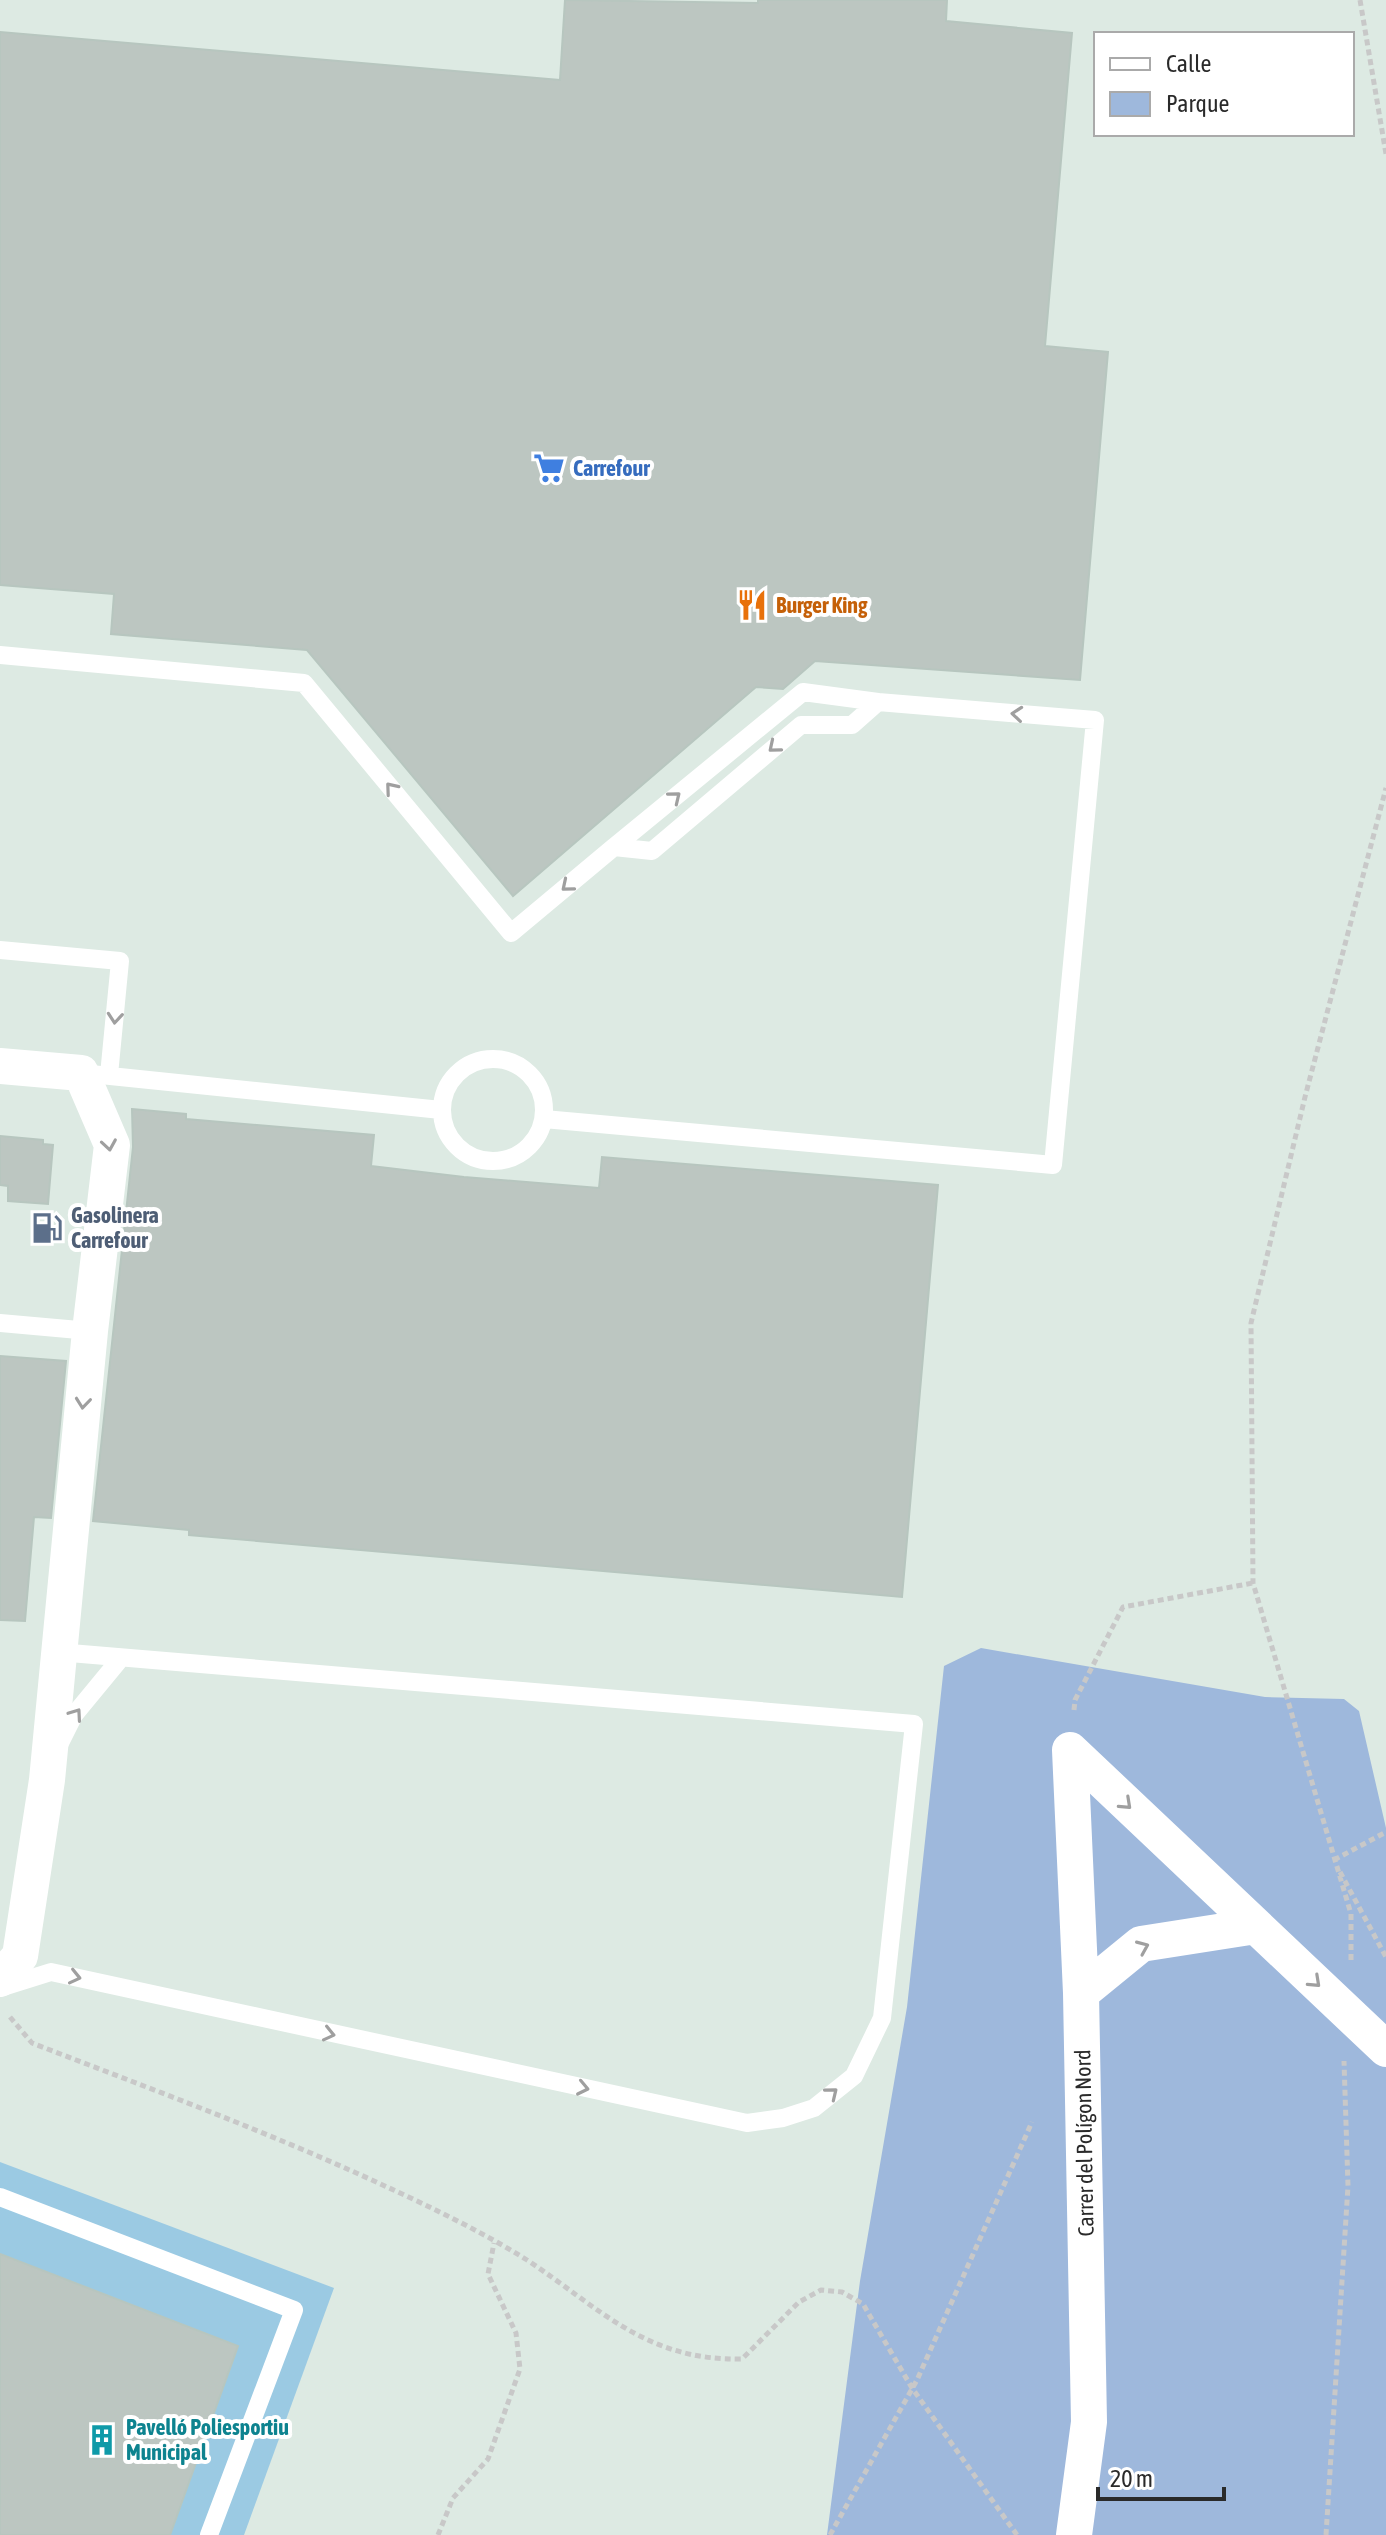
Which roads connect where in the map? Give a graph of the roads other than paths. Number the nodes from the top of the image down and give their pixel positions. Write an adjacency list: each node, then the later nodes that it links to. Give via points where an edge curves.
1 (0, 655): 3 (lane, one-way to 1, via 511,933 304,683)
2 (878, 702): 3 (lane, one-way to 3, via 852,725 801,725 652,851); 3 (lane, one-way to 2, via 803,692); 8 (lane, one-way to 2, via 1053,1165 1095,720)
3 (614, 847)
4 (0, 950): 6 (lane, one-way to 6, via 120,961)
5 (0, 1066): 6 (street)
6 (95, 1074): 7 (lane); 10 (street, one-way to 10, via 112,1145)
7 (441, 1110): 8 (lane, via 448,1137 460,1150 494,1162 526,1150); 8 (lane, via 448,1083 459,1070 494,1058 512,1062 538,1085)
8 (544, 1119)
9 (0, 1323): 10 (lane)
10 (90, 1331): 11 (street, one-way to 11)
11 (58, 1652): 12 (lane); 13 (street)
12 (121, 1658): 13 (lane, one-way to 12, via 74,1715); 16 (lane, one-way to 12, via 51,1972 747,2123 814,2108 854,2076 882,2018 914,1724)
13 (47, 1780): 15 (street, via 20,1956)
14 (1256, 1926): 17 (street, one-way to 14, via 1141,1944); 17 (street, Carrer del Polígon Nord, one-way to 14, via 1070,1750); 18 (street, one-way to 18)
15 (0, 1979)
16 (0, 1988)
17 (1081, 1993): 21 (street, Carrer del Polígon Nord, via 1089,2422)
18 (1386, 2049)
19 (0, 2197): 20 (lane, via 294,2310)
20 (209, 2535)
21 (1074, 2535)

